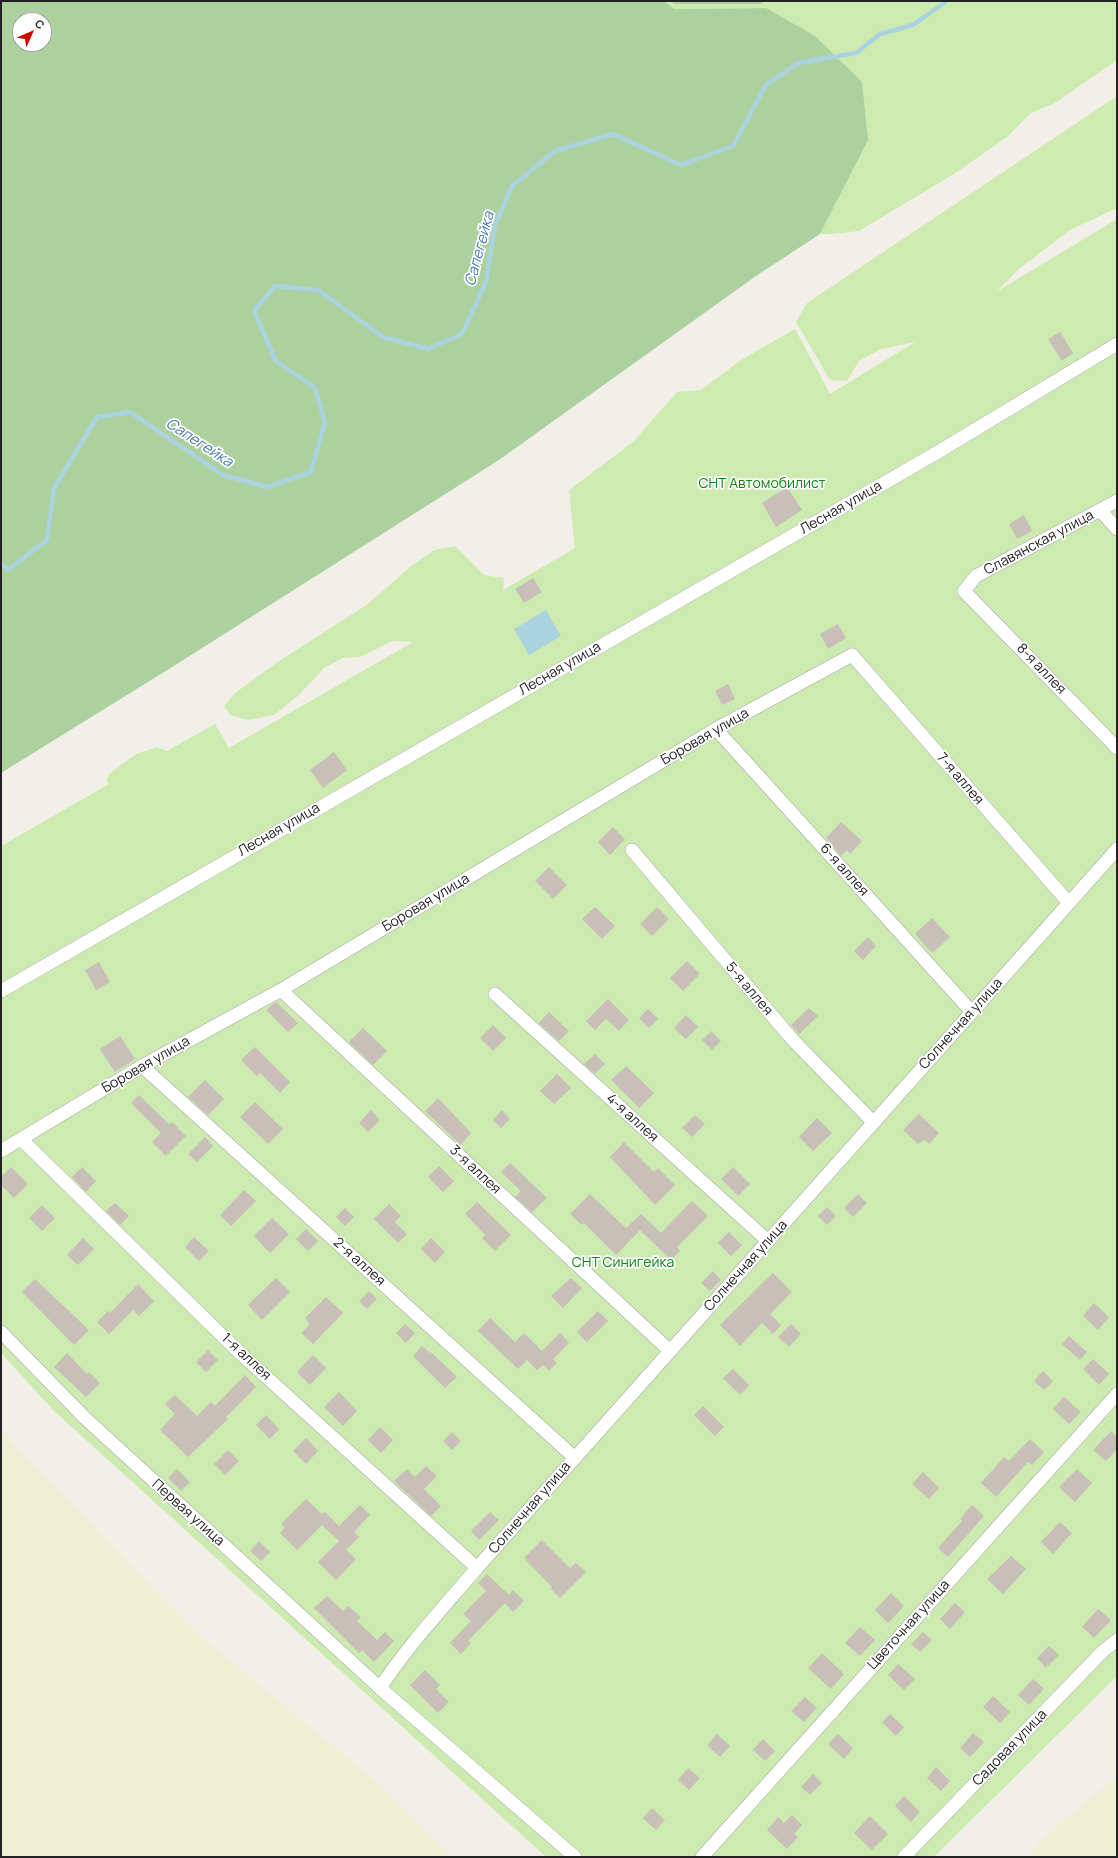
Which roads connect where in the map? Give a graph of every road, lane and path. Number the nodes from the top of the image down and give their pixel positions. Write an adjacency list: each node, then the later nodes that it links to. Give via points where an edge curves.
1 (1117, 344): 13 (street, Лесная улица, via 938,452)
2 (1117, 500): 3 (street, Славянская улица)
3 (1100, 510): 4 (street); 5 (street, Славянская улица, via 976,576)
4 (1117, 528)
5 (964, 591): 8 (street, 8-я аллея)
6 (852, 655): 7 (street, Боровая улица); 11 (street, 7-я аллея)
7 (716, 729): 12 (street, Боровая улица); 15 (street, 6-я аллея)
8 (1117, 748)
9 (1117, 849): 11 (street, Солнечная улица)
10 (632, 850): 17 (street, 5-я аллея, via 792,1039)
11 (1069, 903): 15 (street, Солнечная улица)
12 (281, 990): 16 (street, Боровая улица); 22 (street, 3-я аллея)
13 (1, 991)
14 (495, 994): 20 (street, 4-я аллея)
15 (971, 1011): 17 (street, Солнечная улица)
16 (142, 1066): 18 (street, Боровая улица); 24 (street, 2-я аллея)
17 (873, 1122): 20 (street, Солнечная улица)
18 (20, 1139): 19 (street, Боровая улица); 25 (street, 1-я аллея, via 241,1354)
19 (1, 1151)
20 (768, 1241): 22 (street, Солнечная улица)
21 (1, 1332): 27 (street, Первая улица, via 85,1418)
22 (670, 1351): 24 (street, Солнечная улица)
23 (1117, 1394): 29 (street, Цветочная улица)
24 (575, 1458): 25 (street, Солнечная улица)
25 (477, 1568): 27 (street, Солнечная улица, via 417,1638)
26 (1117, 1640): 30 (street, Садовая улица)
27 (380, 1688): 28 (street, Первая улица)
28 (575, 1857)
29 (702, 1857)
30 (904, 1857)

